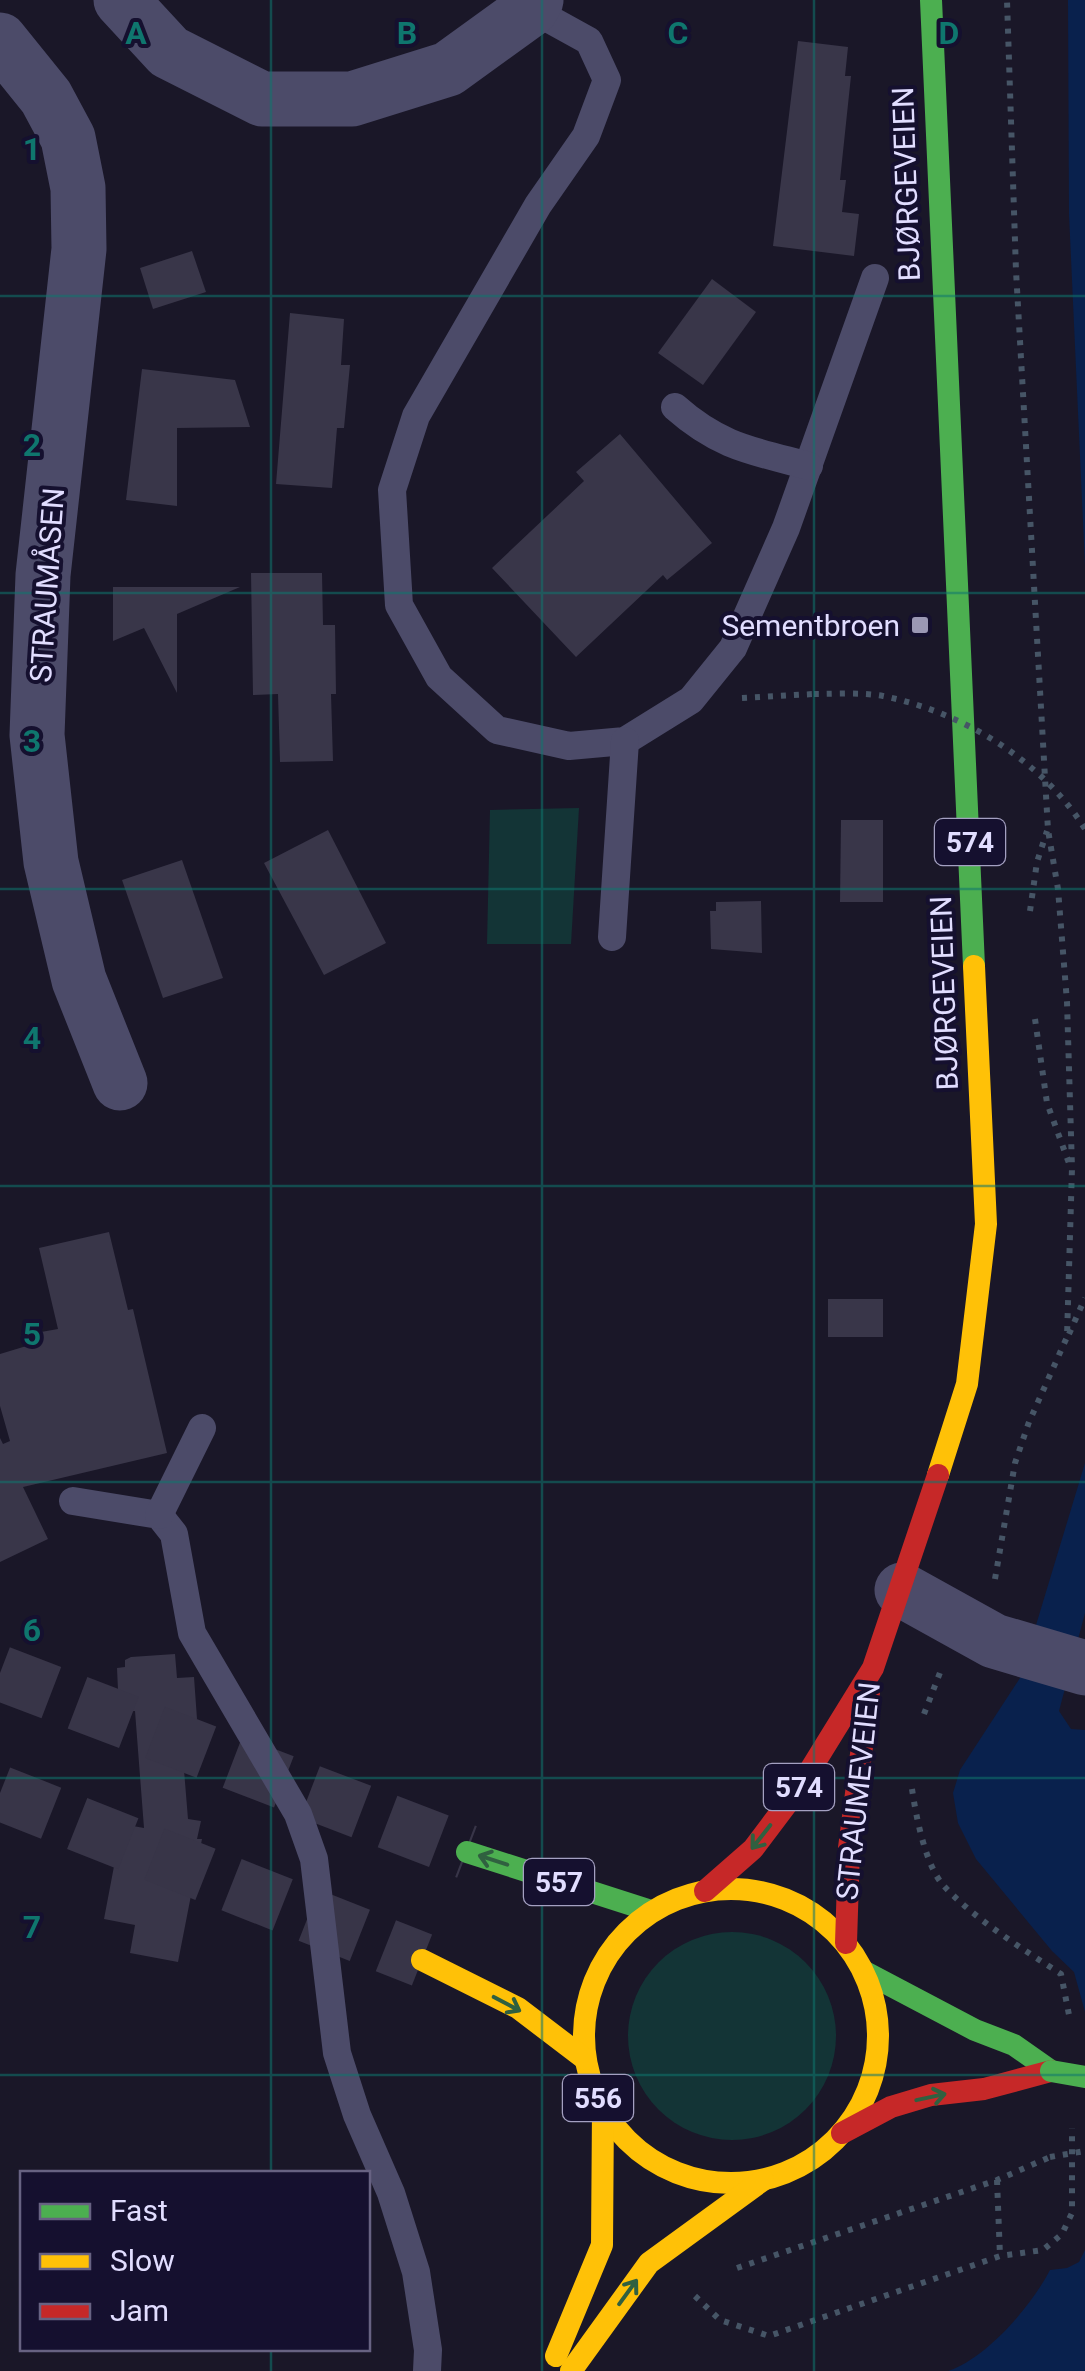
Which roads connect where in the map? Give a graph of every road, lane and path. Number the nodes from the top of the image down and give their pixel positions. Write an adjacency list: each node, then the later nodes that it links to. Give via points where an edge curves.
1 (121, 0): 4 (street, via 168,52 262,100 352,98 448,69)
2 (931, 0): 24 (main road, BJØRGEVEIEN / 574, via 986,1224 967,1384)
3 (1007, 0): 12 (path)
4 (534, 4): 10 (lane, BJØRGEVEIEN, via 589,42 606,80 586,136 538,205 416,416 392,490 399,605 439,676 497,730 569,746)
5 (0, 40): 16 (street, STRAUMÅSEN, via 68,138 78,188 79,248 42,575 37,734 50,862 79,980)
6 (874, 278): 8 (lane, BJØRGEVEIEN)
7 (676, 407): 8 (lane, via 729,444)
8 (808, 466): 9 (lane, BJØRGEVEIEN, via 733,648)
9 (691, 700): 10 (lane, BJØRGEVEIEN); 11 (path, bridge, via 879,695 934,709 1030,767)
10 (625, 740): 14 (lane)
11 (1085, 829)
12 (1048, 830): 13 (path); 17 (path, via 1067,1002)
13 (1029, 925)
14 (612, 938)
15 (1034, 1003): 17 (path, via 1047,1103)
16 (120, 1083)
17 (1072, 1168): 19 (path)
18 (1085, 1298): 19 (path)
19 (1067, 1337): 23 (path, via 1015,1464)
20 (202, 1428): 22 (lane)
21 (72, 1501): 22 (lane)
22 (159, 1516): 49 (lane, via 174,1534 192,1633 298,1814 314,1859 337,2052 416,2272)
23 (994, 1580)
24 (902, 1590): 26 (street, via 981,1634); 27 (main road, BJØRGEVEIEN / 574)
25 (947, 1660): 28 (path)
26 (1061, 1661)
27 (873, 1668): 31 (main road, STRAUMEVEIEN / 574, one-way to 31, via 799,1788 753,1849); 33 (main road, STRAUMEVEIEN / 574, via 850,1818)
28 (920, 1728)
29 (911, 1786): 36 (path, via 917,1825 940,1883 1008,1940 1062,1974)
30 (468, 1852): 32 (main road, 557, one-way to 30)
31 (706, 1890): 32 (main road, 556); 33 (main road, 556, via 783,1897)
32 (651, 1911): 37 (main road, 556, via 614,1947 590,1991)
33 (846, 1942): 35 (main road, 556)
34 (422, 1960): 37 (main road, one-way to 37, via 518,2008)
35 (865, 1972): 38 (main road, 556, via 1014,2045); 42 (main road, 556, via 876,2006 874,2074)
36 (1070, 2026)
37 (586, 2059): 40 (main road, 556)
38 (1051, 2071): 39 (main road, 556, bridge); 42 (main road, 556, one-way to 38, via 918,2099)
39 (1085, 2077)
40 (603, 2108): 44 (main road, 556, via 632,2144 671,2170 701,2180); 50 (main road, 556, via 602,2245)
41 (1072, 2118): 46 (path, via 1072,2213 1062,2234 1043,2250)
42 (842, 2134): 44 (main road, 556, via 806,2162)
43 (1085, 2151): 45 (path, bridge, via 1050,2157)
44 (763, 2180): 51 (main road, 556, one-way to 44, via 649,2263)
45 (997, 2180): 46 (path); 47 (path)
46 (1000, 2256): 48 (path, via 769,2336 720,2320 694,2296)
47 (731, 2270)
48 (706, 2287)
49 (427, 2371)
50 (550, 2371)
51 (571, 2371)

